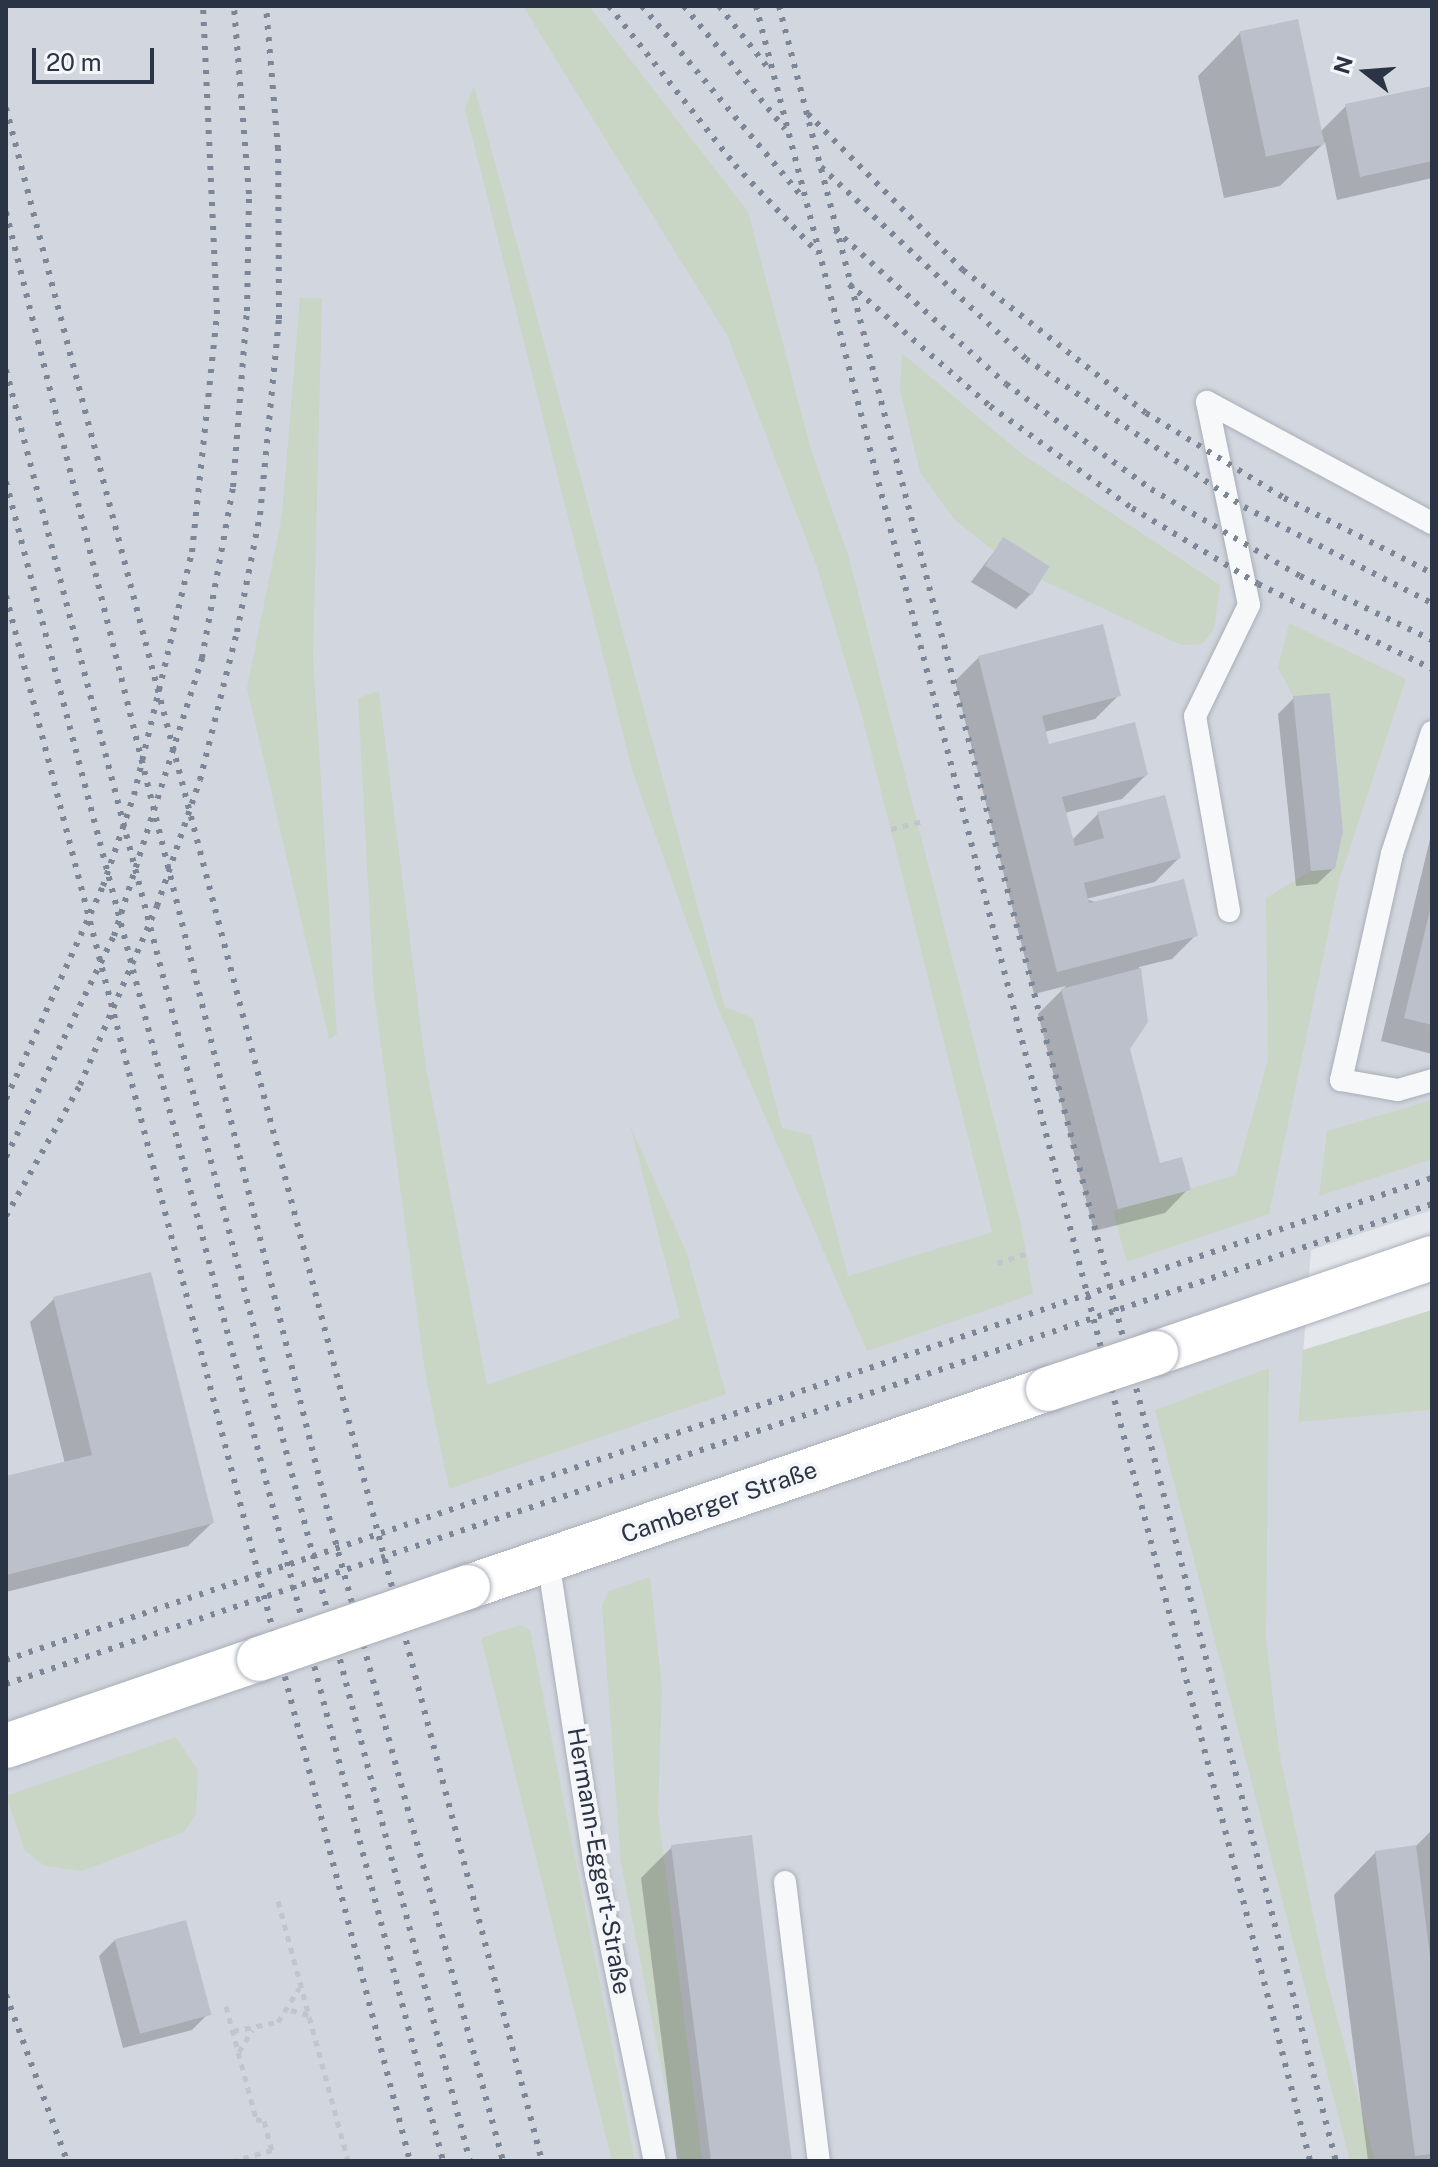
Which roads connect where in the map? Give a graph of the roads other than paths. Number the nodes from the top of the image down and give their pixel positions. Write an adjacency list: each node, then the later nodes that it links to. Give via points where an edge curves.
1 (1432, 523): 3 (lane, via 1207,402 1249,605 1195,716)
2 (1432, 732): 4 (lane, via 1392,854 1341,1080 1398,1090)
3 (1229, 911)
4 (1432, 1080)
5 (1432, 1258): 6 (street, Camberger Straße, bridge)
6 (548, 1560): 7 (street, Camberger Straße, bridge); 9 (lane, Hermann-Eggert-Straße, via 595,1867)
7 (6, 1746)
8 (785, 1882): 10 (lane)
9 (655, 2161)
10 (819, 2161)

